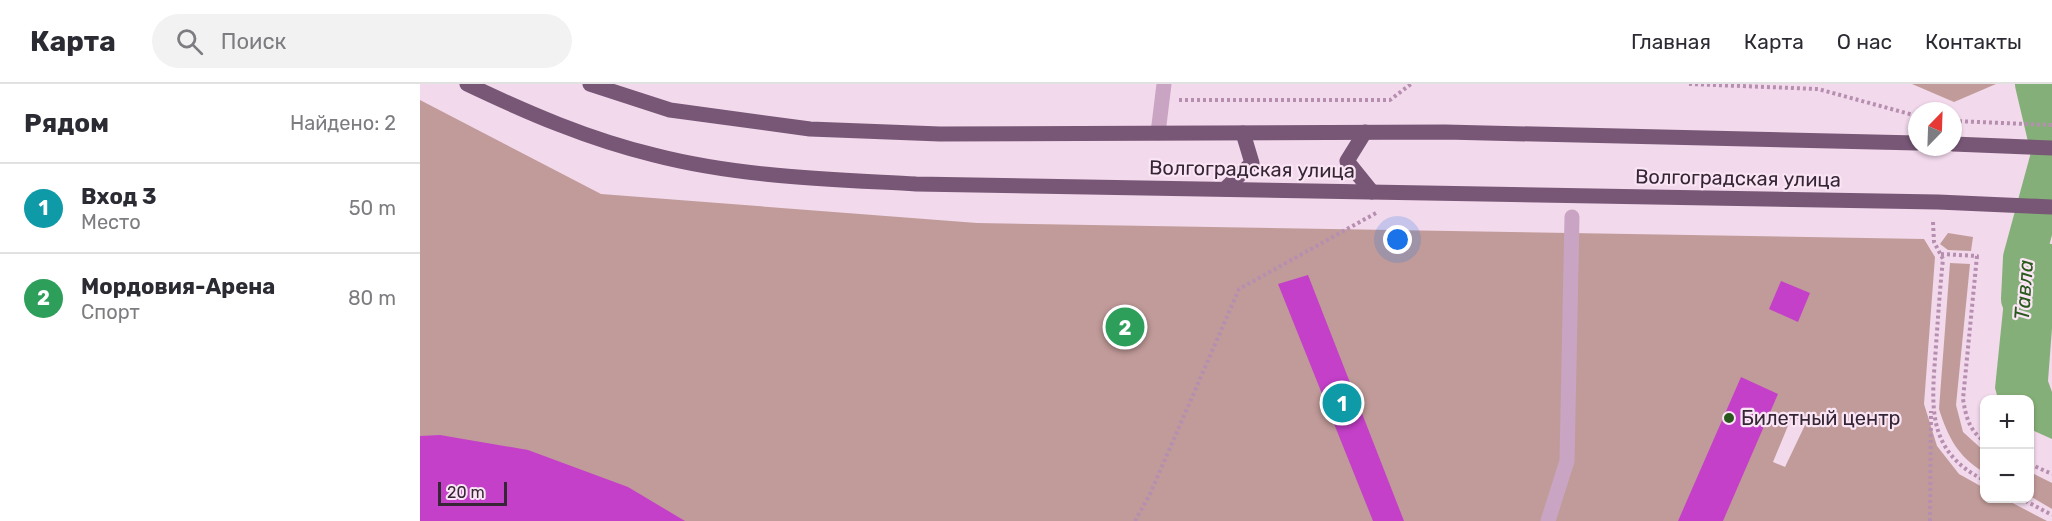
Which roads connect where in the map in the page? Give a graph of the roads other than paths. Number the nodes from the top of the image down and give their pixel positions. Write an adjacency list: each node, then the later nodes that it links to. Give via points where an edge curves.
1 (467, 84): 10 (main road, Волгоградская улица, via 553,124 602,141 656,156 765,174 916,184)
2 (590, 84): 5 (main road, Волгоградская улица, via 670,110 810,129 940,134)
3 (1164, 87): 5 (street)
4 (1365, 132): 6 (main road, Волгоградская улица); 7 (main road, Волгоградская улица); 11 (main road, via 1347,161)
5 (1158, 133): 6 (main road, Волгоградская улица)
6 (1243, 133): 10 (main road, via 1252,163)
7 (1908, 143)
8 (1962, 144): 9 (main road)
9 (2052, 148)
10 (1226, 189): 11 (main road, Волгоградская улица)
11 (1372, 192): 12 (main road, Волгоградская улица)
12 (2052, 207)
13 (1572, 218): 14 (street, via 1567,461)
14 (1548, 521)

